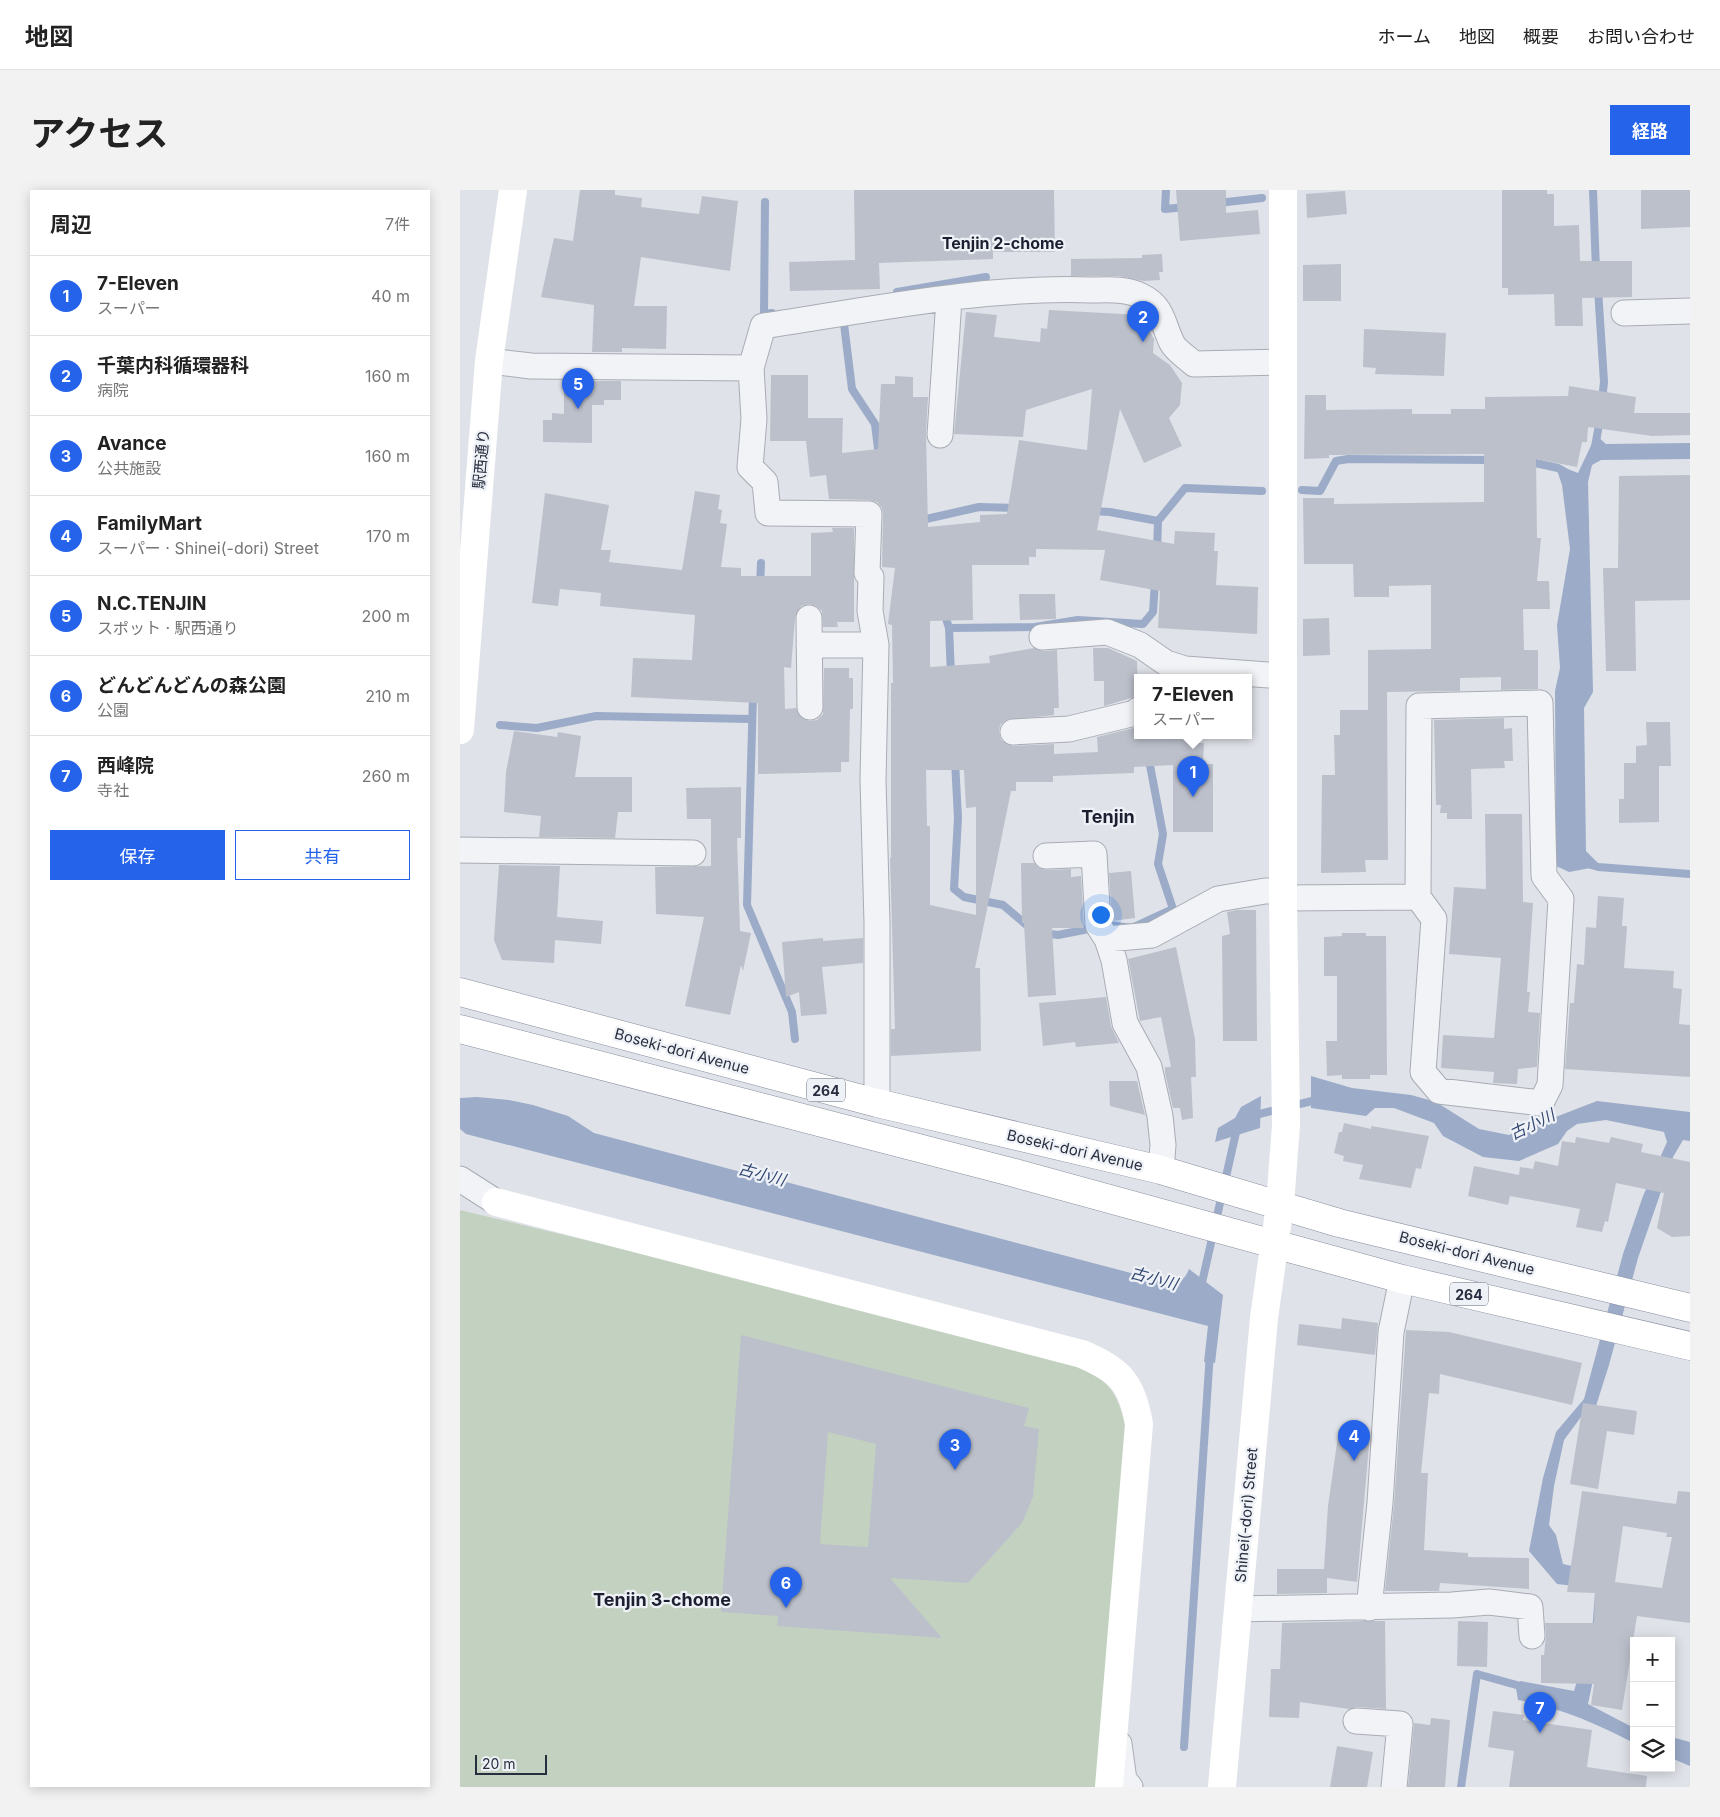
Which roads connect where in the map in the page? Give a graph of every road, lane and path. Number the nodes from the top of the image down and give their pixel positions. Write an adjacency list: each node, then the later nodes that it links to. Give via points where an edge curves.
1 (513, 190): 6 (main road, 駅西通り)
2 (1283, 190): 7 (main road, Shinei(-dori) Street)
3 (949, 299): 7 (street, via 1015,290 1128,291 1156,304 1173,344 1194,364); 8 (street, via 763,326); 9 (street)
4 (1690, 311): 5 (street)
5 (1624, 313)
6 (489, 361): 8 (street, via 532,366); 10 (main road, 駅西通り)
7 (1282, 362): 18 (main road, Shinei(-dori) Street)
8 (751, 368): 14 (street, via 754,419 750,467 765,482 768,513 869,514 867,573 871,577 870,611)
9 (940, 435)
10 (465, 589): 21 (main road, 駅西通り)
11 (809, 618): 13 (street)
12 (1042, 637): 15 (street, via 1107,632 1140,645)
13 (809, 645): 14 (street); 19 (street)
14 (876, 645): 31 (street, via 873,780)
15 (1161, 670): 16 (street)
16 (1246, 674)
17 (1252, 674): 18 (street)
18 (1283, 676): 26 (main road, Shinei(-dori) Street)
19 (810, 707)
20 (1134, 712): 22 (street, via 1069,729)
21 (460, 730)
22 (1012, 732)
23 (460, 850): 24 (street)
24 (693, 853)
25 (1046, 856): 28 (street, via 1094,854)
26 (1283, 895): 27 (street); 28 (street, via 1265,891 1218,899 1152,935); 36 (main road, Shinei(-dori) Street, via 1286,1125)
27 (1418, 897): 27 (street, via 1419,706 1540,704 1544,876 1561,899 1550,1085 1541,1103 1439,1091 1423,1072 1434,919)
28 (1102, 932): 32 (street, via 1114,960 1125,1023 1149,1067 1160,1116)
29 (460, 992): 31 (main road, Boseki-dori Avenue / 264)
30 (460, 1029): 37 (main road, 264)
31 (877, 1103): 32 (main road, Boseki-dori Avenue / 264)
32 (1161, 1170): 36 (main road, Boseki-dori Avenue / 264)
33 (460, 1179): 35 (street)
34 (460, 1200): 35 (street)
35 (496, 1202): 44 (main road, via 1082,1354 1114,1369 1135,1401 1139,1424)
36 (1268, 1202): 37 (main road, Shinei(-dori) Street); 39 (main road, Boseki-dori Avenue / 264, via 1339,1223)
37 (1275, 1244): 38 (main road, 264); 42 (main road, Shinei(-dori) Street, via 1264,1318)
38 (1402, 1279): 40 (main road, 264); 41 (street, via 1391,1332 1380,1503)
39 (1690, 1308)
40 (1690, 1346)
41 (1369, 1608): 42 (street); 43 (street, via 1489,1602 1530,1607)
42 (1238, 1609): 48 (main road, Shinei(-dori) Street)
43 (1532, 1636)
44 (1115, 1709): 46 (main road); 47 (street, via 1124,1780)
45 (1356, 1721): 49 (street, via 1400,1724)
46 (1109, 1787)
47 (1130, 1787)
48 (1222, 1787)
49 (1394, 1787)

